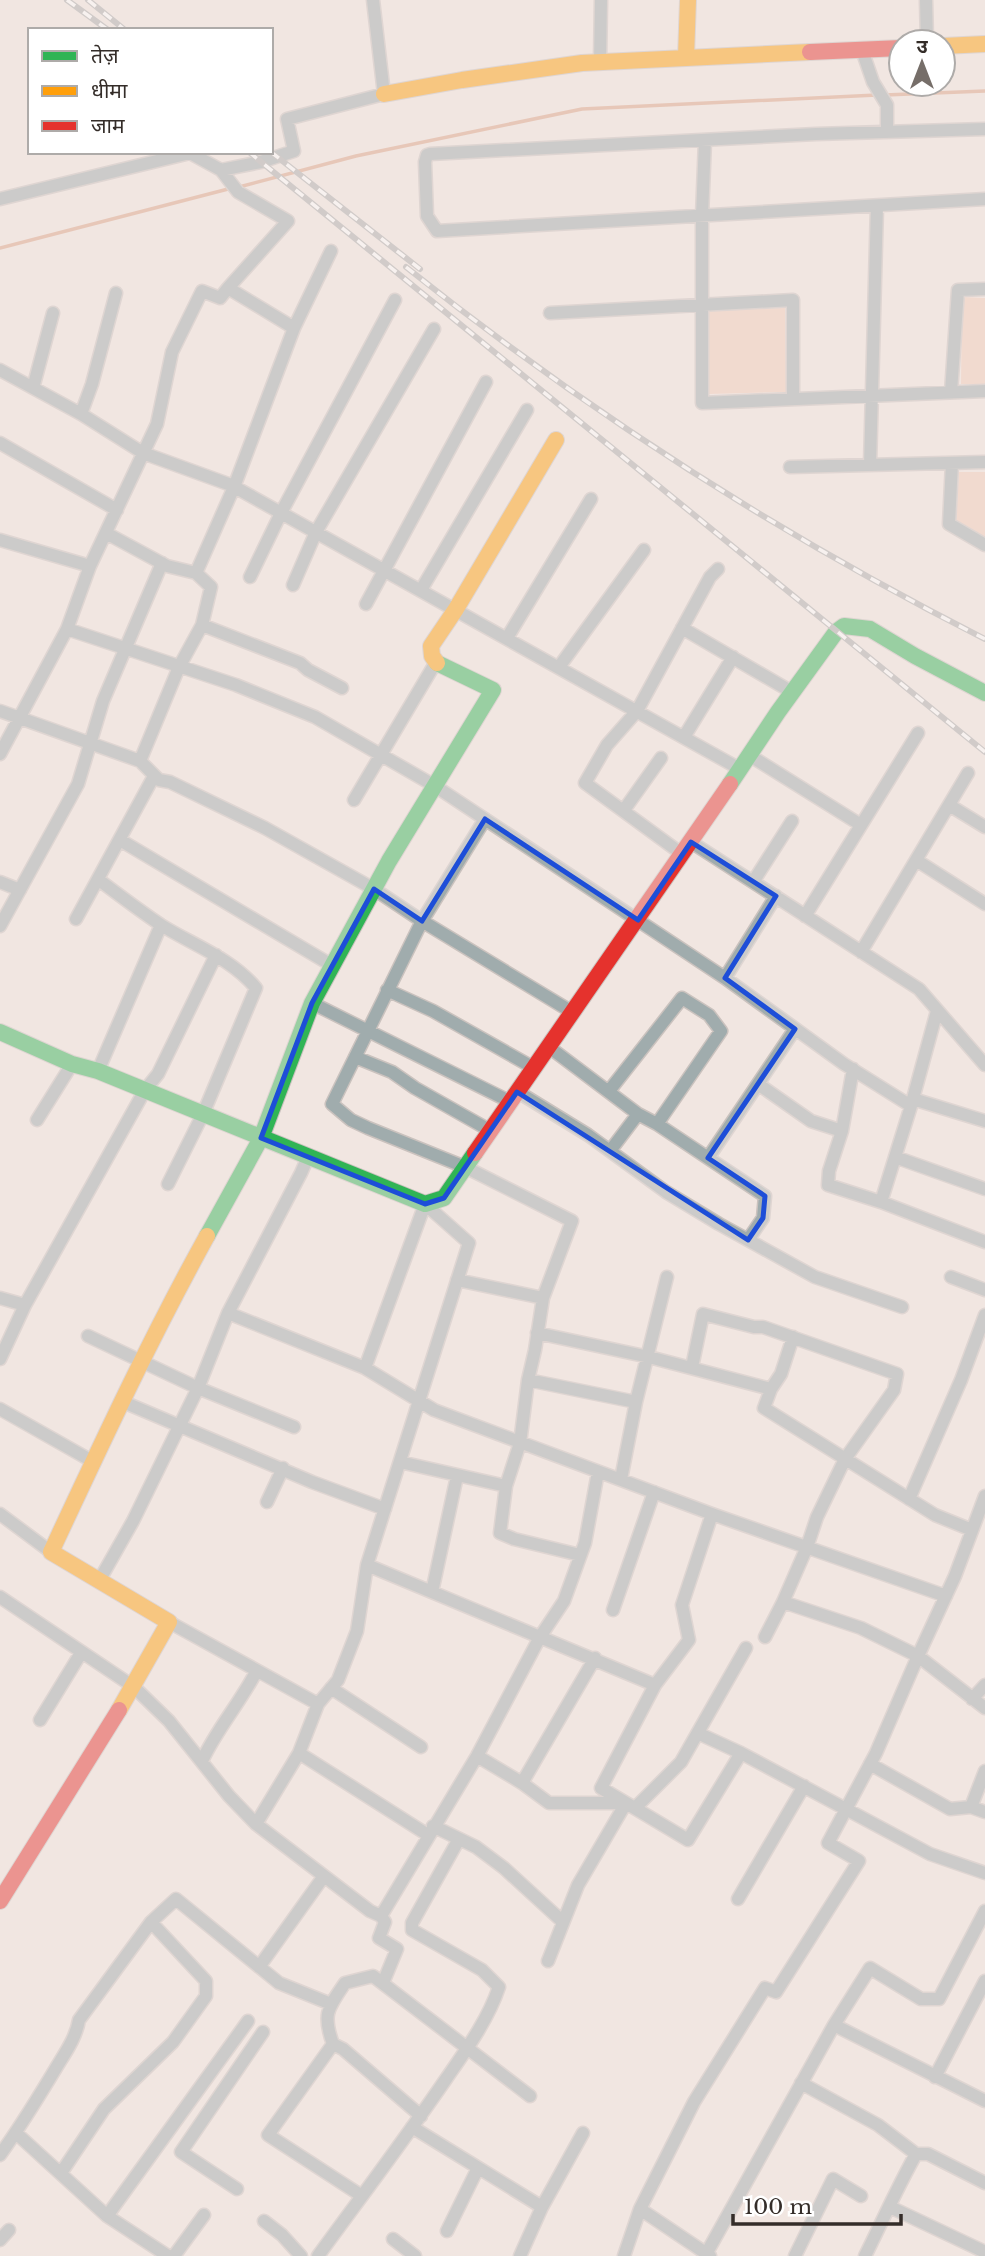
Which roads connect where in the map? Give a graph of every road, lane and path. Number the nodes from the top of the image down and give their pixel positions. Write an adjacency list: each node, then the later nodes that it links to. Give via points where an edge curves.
1 (373, 0): 13 (street)
2 (601, 0): 12 (street)
3 (688, 0): 11 (street)
4 (699, 0): 11 (street)
5 (926, 0): 6 (street)
6 (927, 28)
7 (985, 44): 8 (street)
8 (957, 45)
9 (887, 49): 10 (street)
10 (862, 50): 11 (street); 15 (street, via 887,105)
11 (692, 57): 12 (street)
12 (600, 62): 13 (street)
13 (384, 94): 19 (street, via 287,119 294,151)
14 (985, 129): 15 (street)
15 (887, 132): 16 (street)
16 (705, 140): 23 (street); 23 (street, via 430,154 425,162 427,215 437,231)
17 (186, 154): 20 (street)
18 (192, 154): 19 (street)
19 (221, 170): 25 (street, via 238,192 288,221)
20 (0, 199)
21 (985, 199): 22 (street)
22 (877, 206): 23 (street); 39 (street)
23 (702, 216): 29 (street)
24 (331, 251): 32 (street)
25 (228, 288): 32 (street); 45 (street, via 220,298 202,291 172,352 157,424)
26 (985, 289): 38 (street, via 958,290)
27 (116, 293): 42 (street)
28 (395, 300): 53 (street)
29 (702, 306): 31 (street); 40 (street, via 702,403); 40 (street, via 793,300)
30 (53, 313): 36 (street)
31 (550, 313)
32 (294, 328): 50 (street)
33 (435, 329): 54 (street)
34 (0, 370): 36 (street)
35 (486, 382): 62 (street)
36 (33, 388): 42 (street)
37 (985, 391): 38 (street)
38 (951, 392): 39 (street)
39 (872, 396): 40 (street); 48 (street)
40 (793, 399)
41 (527, 410): 66 (street)
42 (81, 414): 45 (street)
43 (556, 440): 68 (street)
44 (0, 443): 52 (street)
45 (144, 453): 50 (street); 52 (street)
46 (985, 462): 47 (street)
47 (952, 463): 48 (street); 57 (street, via 949,524)
48 (870, 465): 49 (street)
49 (790, 467)
50 (234, 487): 53 (street); 63 (street)
51 (591, 499): 72 (street)
52 (117, 510): 55 (street)
53 (281, 513): 54 (street); 64 (street)
54 (316, 532): 62 (street); 65 (street)
55 (106, 533): 59 (street); 60 (street)
56 (0, 540): 60 (street)
57 (985, 545)
58 (644, 550): 77 (street)
59 (162, 563): 63 (street); 73 (street)
60 (90, 566): 71 (street)
61 (719, 569): 70 (street)
62 (384, 570): 66 (street); 67 (street)
63 (196, 573): 69 (street, via 211,587)
64 (250, 577)
65 (293, 585)
66 (421, 590): 68 (street)
67 (366, 604)
68 (456, 609): 72 (street); 75 (street, via 431,646)
69 (202, 625): 76 (street); 78 (street, via 300,663)
70 (682, 628): 74 (street); 82 (street)
71 (67, 629): 73 (street); 83 (street)
72 (507, 638): 77 (street)
73 (126, 649): 76 (street); 86 (street)
74 (733, 657): 79 (street); 85 (street)
75 (436, 662): 88 (street); 94 (street, via 494,690)
76 (179, 667): 88 (street, via 315,717); 90 (street)
77 (559, 667): 82 (street)
78 (342, 688)
79 (792, 692): 80 (street, via 836,632 852,626 870,629); 91 (street)
80 (985, 693)
81 (0, 711): 83 (street)
82 (637, 711): 85 (street); 97 (street, via 607,745 585,783)
83 (18, 719): 86 (street); 87 (street)
84 (918, 733): 100 (street)
85 (684, 737): 91 (street)
86 (90, 744): 90 (street); 109 (street, via 78,784)
87 (0, 754)
88 (380, 754): 94 (street); 95 (street)
89 (660, 758): 97 (street)
90 (140, 761): 93 (street)
91 (744, 762): 100 (street); 103 (street)
92 (968, 773): 96 (street)
93 (155, 776): 102 (street); 108 (street, via 265,828)
94 (435, 786): 98 (street); 108 (street)
95 (354, 800)
96 (949, 805): 101 (street); 104 (street)
97 (624, 810): 103 (street)
98 (485, 819): 114 (street); 115 (street)
99 (792, 821): 107 (street)
100 (861, 825): 112 (street)
101 (985, 827)
102 (120, 839): 105 (street); 120 (street)
103 (687, 848): 107 (street); 114 (street)
104 (916, 860): 111 (street); 118 (street)
105 (99, 880): 113 (street); 116 (street)
106 (0, 882): 109 (street)
107 (753, 882): 110 (street)
108 (374, 889): 115 (street); 120 (street)
109 (20, 890): 117 (street)
110 (776, 895): 112 (street); 121 (street)
111 (985, 904)
112 (805, 916): 118 (street)
113 (76, 919)
114 (638, 920): 121 (street); 125 (street)
115 (422, 921): 122 (street); 125 (street)
116 (161, 925): 119 (street); 135 (street)
117 (0, 926)
118 (861, 952): 124 (street, via 919,989)
119 (216, 955): 137 (street, via 159,1074); 141 (street, via 256,988)
120 (333, 966): 123 (street)
121 (725, 978): 126 (street)
122 (387, 990): 127 (street); 133 (street)
123 (313, 1003): 127 (street); 148 (street)
124 (937, 1011): 132 (street); 140 (street)
125 (572, 1012): 129 (street)
126 (795, 1028): 134 (street); 136 (street)
127 (367, 1031): 130 (street); 139 (street)
128 (0, 1032): 131 (street)
129 (549, 1047): 133 (street); 138 (street)
130 (355, 1058): 146 (street, via 392,1072); 153 (street, via 332,1104 368,1128)
131 (72, 1064): 135 (street); 143 (street)
132 (985, 1065)
133 (534, 1068): 139 (street)
134 (853, 1069): 140 (street); 147 (street)
135 (98, 1071): 137 (street)
136 (758, 1084): 147 (street, via 811,1121); 152 (street)
137 (145, 1090): 141 (street); 166 (street)
138 (609, 1091): 142 (street); 145 (street, via 682,998 709,1015 721,1031)
139 (514, 1097): 146 (street); 149 (street, via 588,1135)
140 (912, 1102): 144 (street); 151 (street)
141 (203, 1114): 148 (street); 154 (street)
142 (638, 1114): 145 (street); 149 (street)
143 (37, 1120)
144 (985, 1121)
145 (657, 1124): 152 (street)
146 (491, 1130): 153 (street)
147 (842, 1131): 156 (street, via 828,1185)
148 (261, 1138): 150 (street); 175 (street)
149 (610, 1152): 158 (street, via 666,1192)
150 (308, 1157): 157 (street); 168 (street)
151 (895, 1157): 155 (street); 156 (street)
152 (708, 1158): 158 (street, via 765,1196 763,1218)
153 (465, 1167): 157 (street, via 443,1198); 164 (street, via 572,1221)
154 (168, 1184)
155 (985, 1189)
156 (881, 1202): 159 (street)
157 (425, 1204): 162 (street, via 469,1243); 177 (street)
158 (748, 1240): 167 (street, via 815,1277)
159 (985, 1241)
160 (667, 1277): 173 (street)
161 (951, 1277): 163 (street)
162 (457, 1280): 164 (street); 181 (street)
163 (985, 1290)
164 (543, 1297): 170 (street)
165 (0, 1298): 166 (street)
166 (25, 1305): 174 (street)
167 (902, 1307)
168 (228, 1313): 177 (street); 179 (street)
169 (985, 1315): 198 (street)
170 (537, 1333): 173 (street); 178 (street)
171 (88, 1336): 175 (street)
172 (793, 1337): 176 (street, via 703,1314); 180 (street); 188 (street, via 897,1374 894,1390)
173 (649, 1357): 176 (street); 183 (street)
174 (0, 1359)
175 (141, 1361): 179 (street); 182 (street)
176 (692, 1367): 180 (street)
177 (365, 1368): 181 (street)
178 (528, 1380): 183 (street); 187 (street)
179 (198, 1388): 185 (street); 186 (street)
180 (771, 1389): 188 (street, via 764,1408)
181 (420, 1400): 187 (street); 190 (street)
182 (121, 1401): 185 (street); 189 (street)
183 (636, 1402): 194 (street)
184 (0, 1409): 189 (street)
185 (180, 1426): 191 (street); 208 (street)
186 (294, 1427)
187 (520, 1443): 192 (street); 195 (street)
188 (845, 1459): 198 (street); 204 (street)
189 (92, 1461): 205 (street)
190 (400, 1462): 193 (street); 200 (street)
191 (283, 1468): 199 (street); 200 (street)
192 (598, 1472): 194 (street); 206 (street)
193 (457, 1476): 195 (street); 209 (street)
194 (621, 1479): 196 (street)
195 (506, 1486): 206 (street, via 500,1533)
196 (654, 1492): 202 (street); 213 (street)
197 (985, 1496): 203 (street)
198 (909, 1499): 203 (street)
199 (267, 1502)
200 (385, 1510): 207 (street)
201 (0, 1514): 205 (street)
202 (712, 1514): 204 (street); 222 (street, via 682,1605 689,1640)
203 (972, 1530): 210 (street)
204 (807, 1547): 210 (street); 212 (street)
205 (51, 1552): 208 (street)
206 (580, 1555): 216 (street, via 564,1601)
207 (367, 1565): 209 (street); 225 (street, via 357,1630)
208 (99, 1581): 214 (street)
209 (432, 1592): 216 (street)
210 (946, 1596): 219 (street)
211 (0, 1597): 218 (street)
212 (783, 1602): 215 (street); 219 (street, via 861,1628)
213 (613, 1610)
214 (169, 1622): 221 (street); 224 (street)
215 (765, 1636)
216 (540, 1637): 220 (street); 234 (street)
217 (746, 1648): 240 (street, via 681,1762)
218 (81, 1653): 224 (street); 229 (street)
219 (918, 1656): 226 (street); 236 (street)
220 (595, 1658): 222 (street); 238 (street)
221 (256, 1672): 227 (street); 235 (street)
222 (655, 1685): 240 (street, via 601,1788)
223 (985, 1685): 226 (street)
224 (134, 1686): 235 (street); 250 (street)
225 (331, 1688): 227 (street); 231 (street)
226 (971, 1699): 228 (street)
227 (318, 1704): 232 (street)
228 (985, 1708)
229 (40, 1720)
230 (704, 1736): 233 (street)
231 (421, 1747)
232 (299, 1753): 244 (street); 245 (street)
233 (741, 1754): 239 (street); 240 (street, via 688,1840)
234 (477, 1756): 238 (street); 245 (street)
235 (202, 1761): 244 (street)
236 (870, 1764): 241 (street, via 950,1809); 242 (street)
237 (985, 1771): 241 (street)
238 (522, 1783): 240 (street, via 549,1804)
239 (804, 1786): 242 (street); 249 (street)
240 (630, 1806): 254 (street, via 578,1885)
241 (971, 1807): 243 (street)
242 (846, 1809): 247 (street, via 930,1854); 285 (street, via 828,1843 859,1861 776,1992 765,1988 740,2027 694,2102)
243 (985, 1812)
244 (256, 1824): 248 (street)
245 (431, 1831): 246 (street); 252 (street)
246 (459, 1839): 254 (street, via 504,1868); 264 (street, via 412,1930 482,1970 499,1987)
247 (985, 1873)
248 (324, 1876): 252 (street); 256 (street)
249 (738, 1899)
250 (3, 1904)
251 (985, 1911): 261 (street, via 939,1999 921,1999 870,1968)
252 (380, 1916): 258 (street, via 385,1922 379,1938 397,1949)
253 (151, 1922): 256 (street, via 176,1899); 271 (street, via 79,2020 77,2031); 278 (street, via 206,1980 206,1996 173,2042 104,2109)
254 (563, 1922): 255 (street)
255 (548, 1962)
256 (259, 1966): 259 (street, via 279,1983)
257 (985, 1981): 265 (street)
258 (383, 1983): 259 (street, via 373,1976 345,1983); 264 (street)
259 (331, 2004): 263 (street, via 326,2023)
260 (248, 2021): 273 (street)
261 (834, 2025): 265 (street); 266 (street)
262 (263, 2032): 274 (street)
263 (333, 2044): 269 (street); 281 (street, via 268,2135)
264 (467, 2048): 267 (street); 269 (street)
265 (936, 2077): 268 (street)
266 (801, 2083): 275 (street); 294 (street)
267 (530, 2096)
268 (985, 2101)
269 (421, 2116): 270 (street)
270 (412, 2127): 277 (street); 281 (street)
271 (16, 2133): 276 (street); 278 (street)
272 (583, 2133): 283 (street)
273 (162, 2139): 274 (street); 287 (street)
274 (181, 2152): 280 (street)
275 (916, 2154): 279 (street, via 928,2154); 284 (street)
276 (0, 2155)
277 (478, 2168): 283 (street); 290 (street)
278 (61, 2173): 287 (street)
279 (985, 2183)
280 (237, 2189)
281 (362, 2196): 298 (street)
282 (861, 2196): 302 (street, via 833,2179)
283 (542, 2207): 300 (street)
284 (890, 2207): 293 (street); 303 (street)
285 (640, 2209): 294 (street); 301 (street)
286 (204, 2215): 296 (street)
287 (107, 2216): 295 (street)
288 (264, 2221): 297 (street)
289 (9, 2230): 292 (street)
290 (447, 2231)
291 (393, 2239): 299 (street)
292 (0, 2240)
293 (985, 2252)
294 (707, 2255)
295 (168, 2256)
296 (174, 2256)
297 (301, 2256)
298 (318, 2256)
299 (415, 2256)
300 (520, 2256)
301 (624, 2256)
302 (795, 2256)
303 (865, 2256)

